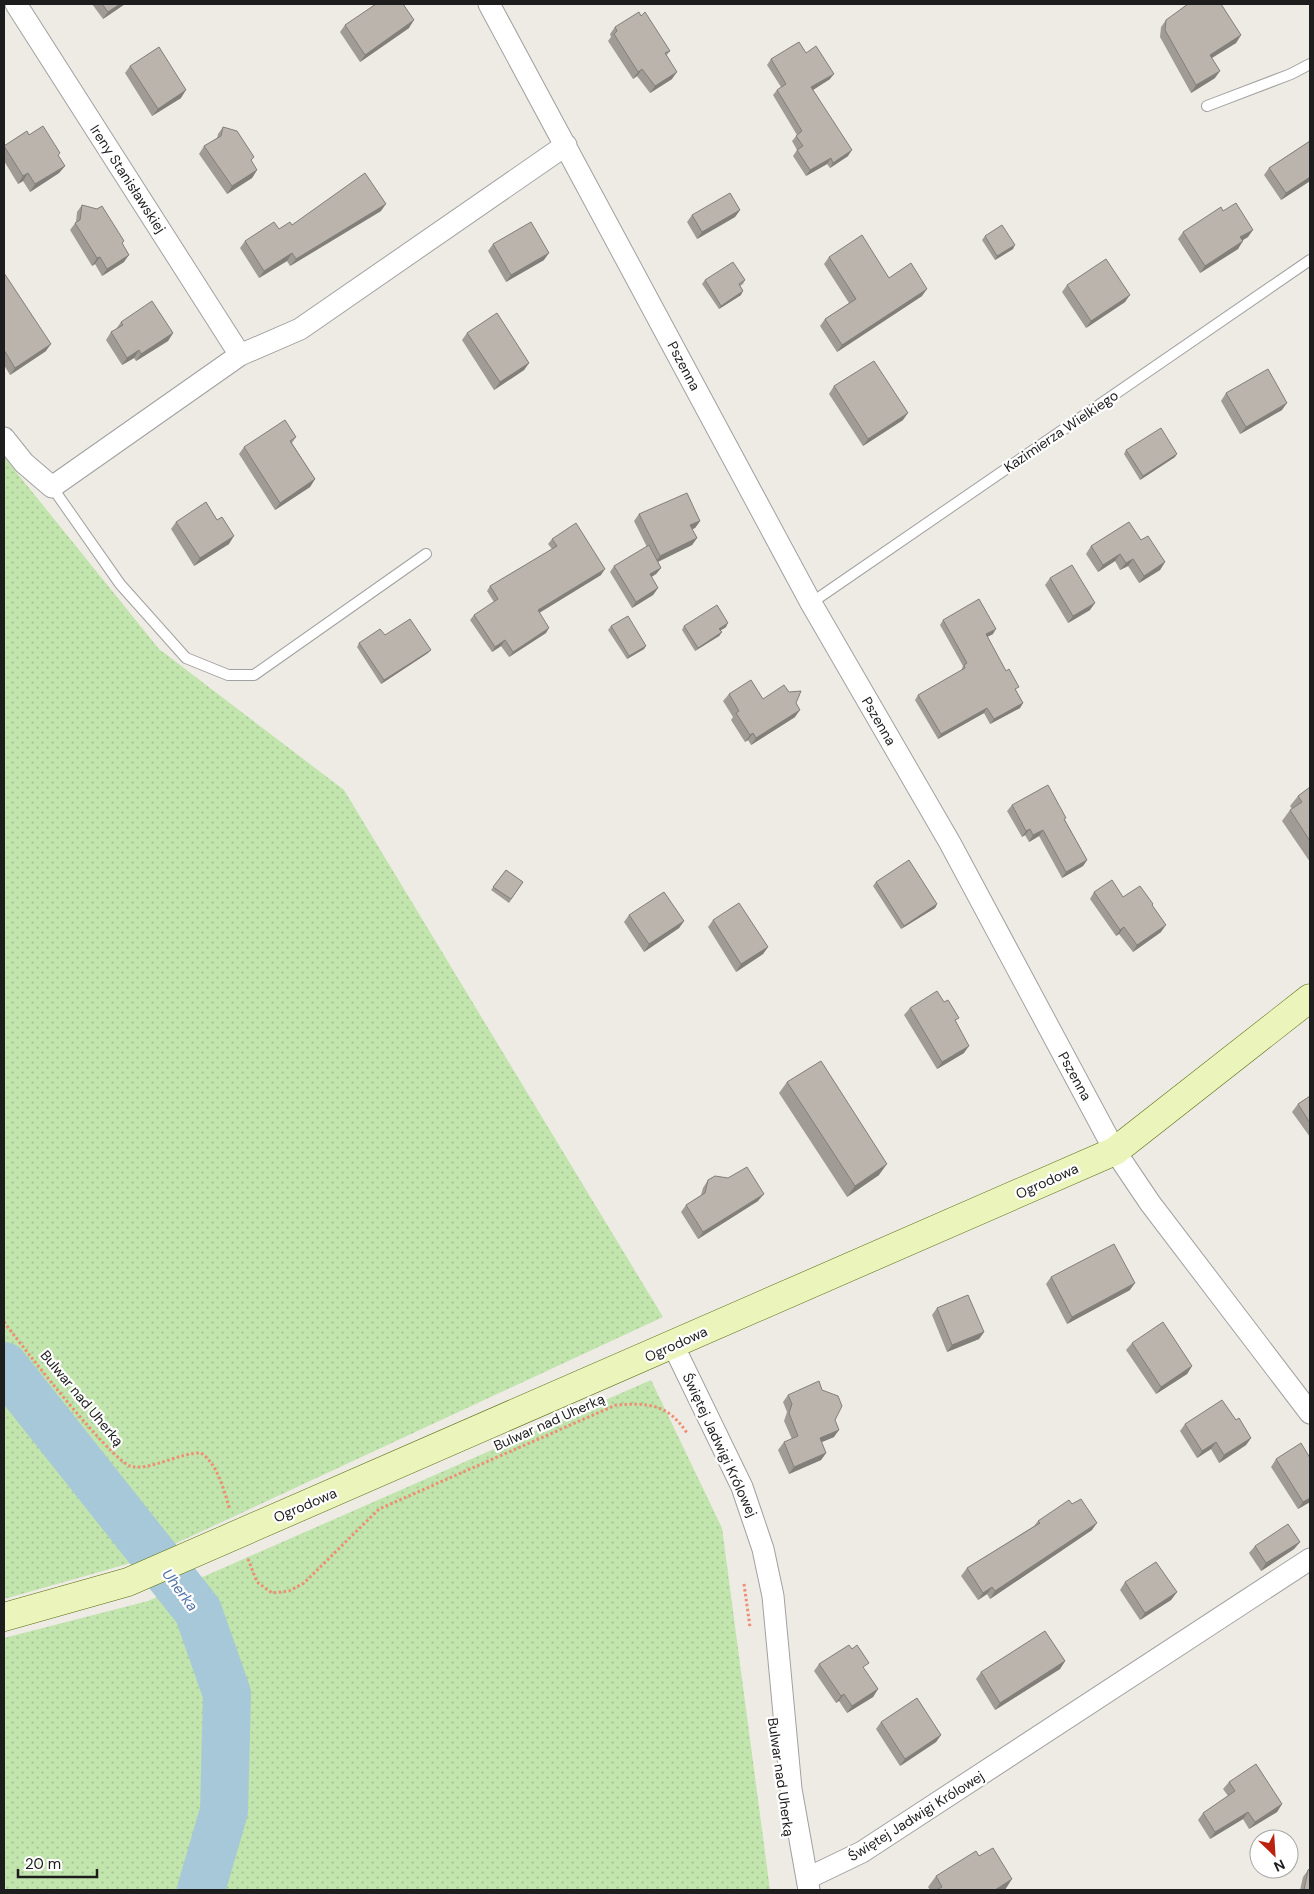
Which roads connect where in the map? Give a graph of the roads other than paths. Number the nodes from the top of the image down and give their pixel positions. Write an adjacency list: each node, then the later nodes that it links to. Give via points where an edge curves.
1 (16, 4): 7 (street, Ireny Stanisławskiej)
2 (489, 4): 5 (street, Pszenna)
3 (1310, 64): 4 (lane)
4 (1207, 106)
5 (566, 145): 7 (street, via 300,329); 11 (street, Pszenna)
6 (1310, 260): 11 (lane, Kazimierza Wielkiego)
7 (240, 354): 9 (street)
8 (4, 438): 9 (street, via 24,463)
9 (52, 487): 10 (lane, via 120,584 186,658 228,674 254,675)
10 (426, 554)
11 (811, 603): 13 (street, Pszenna, via 950,843)
12 (1310, 998): 13 (street, Ogrodowa)
13 (1115, 1150): 14 (street, Ogrodowa); 15 (street, Pszenna, via 1150,1203)
14 (673, 1345): 17 (street, Ogrodowa, via 128,1582); 18 (street, Świętej Jadwigi Królowej, via 742,1487 763,1549 773,1596 791,1789)
15 (1310, 1413)
16 (1310, 1559): 18 (street, Świętej Jadwigi Królowej)
17 (4, 1617)
18 (809, 1884)

